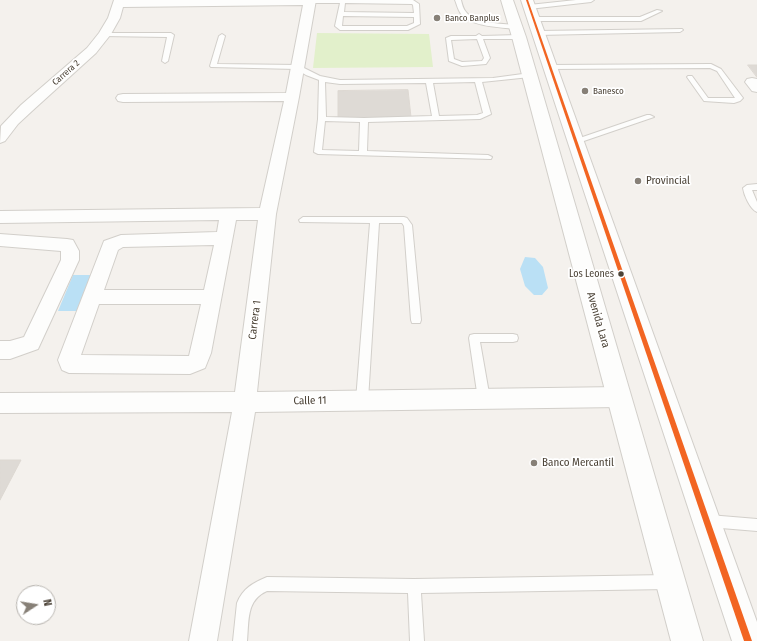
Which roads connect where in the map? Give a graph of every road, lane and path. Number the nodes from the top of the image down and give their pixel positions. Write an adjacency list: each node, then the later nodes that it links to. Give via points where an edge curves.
1 (310, 0): 2 (lane); 6 (street); 16 (street, Carrera 1)
2 (342, 0): 8 (lane); 9 (lane, via 413,2 416,4)
3 (458, 0): 10 (lane, via 468,18)
4 (507, 0): 10 (street, Avenida Lara)
5 (591, 0): 10 (lane)
6 (120, 2): 12 (street, Carrera 2)
7 (659, 11): 10 (lane, via 642,19)
8 (340, 14): 9 (lane); 9 (lane, via 338,26 344,29 408,28 417,24)
9 (417, 15)
10 (527, 21): 11 (lane); 14 (lane); 17 (street, Avenida Lara)
11 (680, 30)
12 (104, 36): 15 (lane, via 171,35); 28 (street, Carrera 2, via 13,121)
13 (222, 36): 16 (lane, via 213,66)
14 (479, 36): 14 (lane, via 448,39 452,60 462,64 484,63 487,58)
15 (165, 61)
16 (298, 67): 19 (lane, via 308,75); 22 (street, Carrera 1)
17 (539, 71): 18 (lane, via 711,66 719,70 739,98 734,101 706,100); 20 (lane, via 511,79); 29 (street, Avenida Lara); 46 (street, Avenida Lara)
18 (690, 77)
19 (322, 80): 21 (lane); 26 (lane)
20 (478, 80): 21 (lane); 25 (lane, via 487,114 477,117)
21 (429, 81): 25 (lane)
22 (292, 97): 23 (street); 35 (street, Carrera 1)
23 (123, 98)
24 (650, 117): 29 (lane)
25 (436, 118): 27 (lane)
26 (322, 119): 27 (lane); 30 (lane, via 318,152)
27 (364, 120): 30 (lane)
28 (0, 138)
29 (575, 141): 51 (street, Avenida Lara)
30 (363, 153): 31 (lane)
31 (488, 157)
32 (757, 187): 33 (lane, via 747,188)
33 (757, 209)
34 (229, 214): 35 (street); 36 (street); 39 (street)
35 (267, 214): 49 (street, Carrera 1)
36 (0, 217)
37 (303, 220): 38 (lane)
38 (375, 220): 43 (lane, via 404,220 408,225); 48 (lane)
39 (224, 238): 41 (street, via 115,242 110,246); 42 (street)
40 (0, 240): 45 (street, via 67,245 70,251 70,260 31,343 10,350)
41 (92, 297): 42 (street); 42 (street, via 69,364 190,365 198,362)
42 (212, 297)
43 (416, 320)
44 (513, 338): 47 (lane, via 474,338)
45 (0, 350)
46 (620, 397): 47 (street, Calle 11); 53 (street, Avenida Lara)
47 (484, 399): 48 (street, Calle 11)
48 (362, 400): 49 (street, Calle 11)
49 (245, 402): 50 (street, Calle 11); 56 (street, Carrera 1)
50 (0, 403)
51 (707, 521): 52 (lane); 55 (street, Avenida Lara)
52 (757, 525)
53 (671, 582): 54 (lane); 59 (street, Avenida Lara)
54 (414, 586): 57 (lane, via 267,584 255,589 244,603); 58 (lane)
55 (749, 635)
56 (203, 641)
57 (240, 641)
58 (417, 641)
59 (687, 641)

